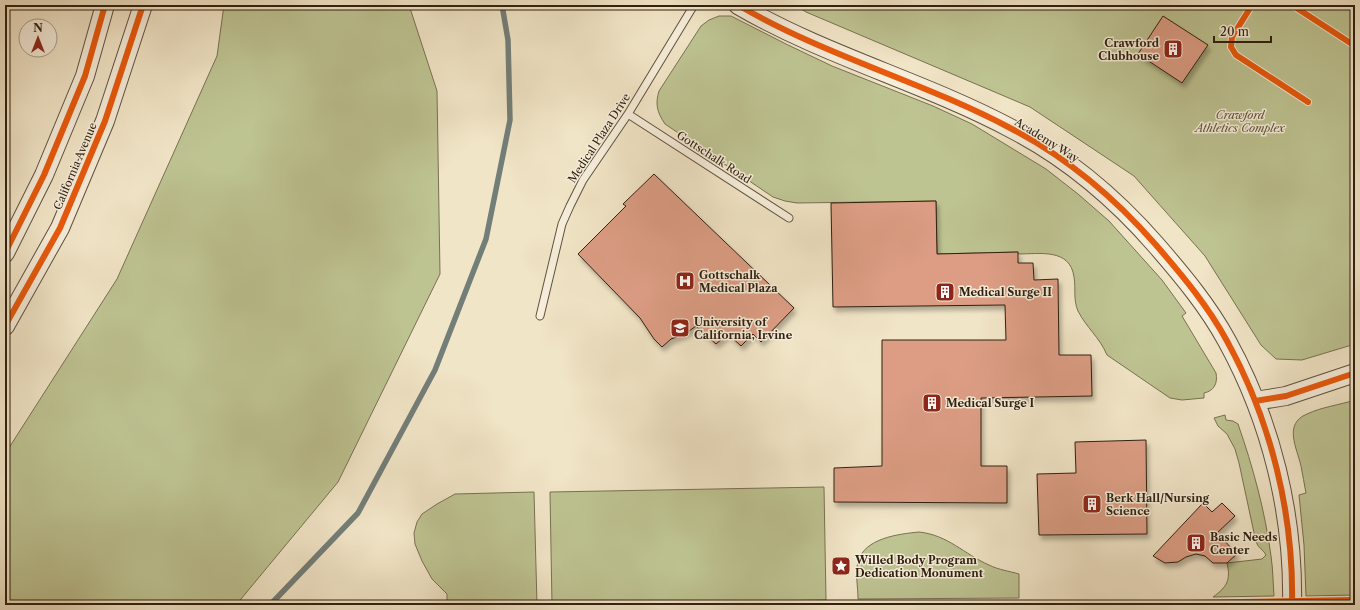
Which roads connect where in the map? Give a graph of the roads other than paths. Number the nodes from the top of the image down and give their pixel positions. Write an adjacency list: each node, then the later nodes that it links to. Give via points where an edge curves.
1 (105, 5): 7 (street, via 85,76 44,175)
2 (143, 5): 9 (street, California Avenue, via 104,120 60,228)
3 (694, 5): 5 (lane, Medical Plaza Drive)
4 (738, 5): 11 (street, Academy Way, via 801,37 1013,129 1076,169 1140,226 1189,284 1227,341)
5 (628, 114): 6 (lane, Gottschalk Road); 8 (lane, Medical Plaza Drive, via 583,180 562,224)
6 (788, 218)
7 (5, 252)
8 (540, 316)
9 (5, 326)
10 (1355, 373): 11 (street, via 1286,396)
11 (1255, 401): 12 (street, Academy Way, via 1283,495 1289,536)
12 (1292, 605)

